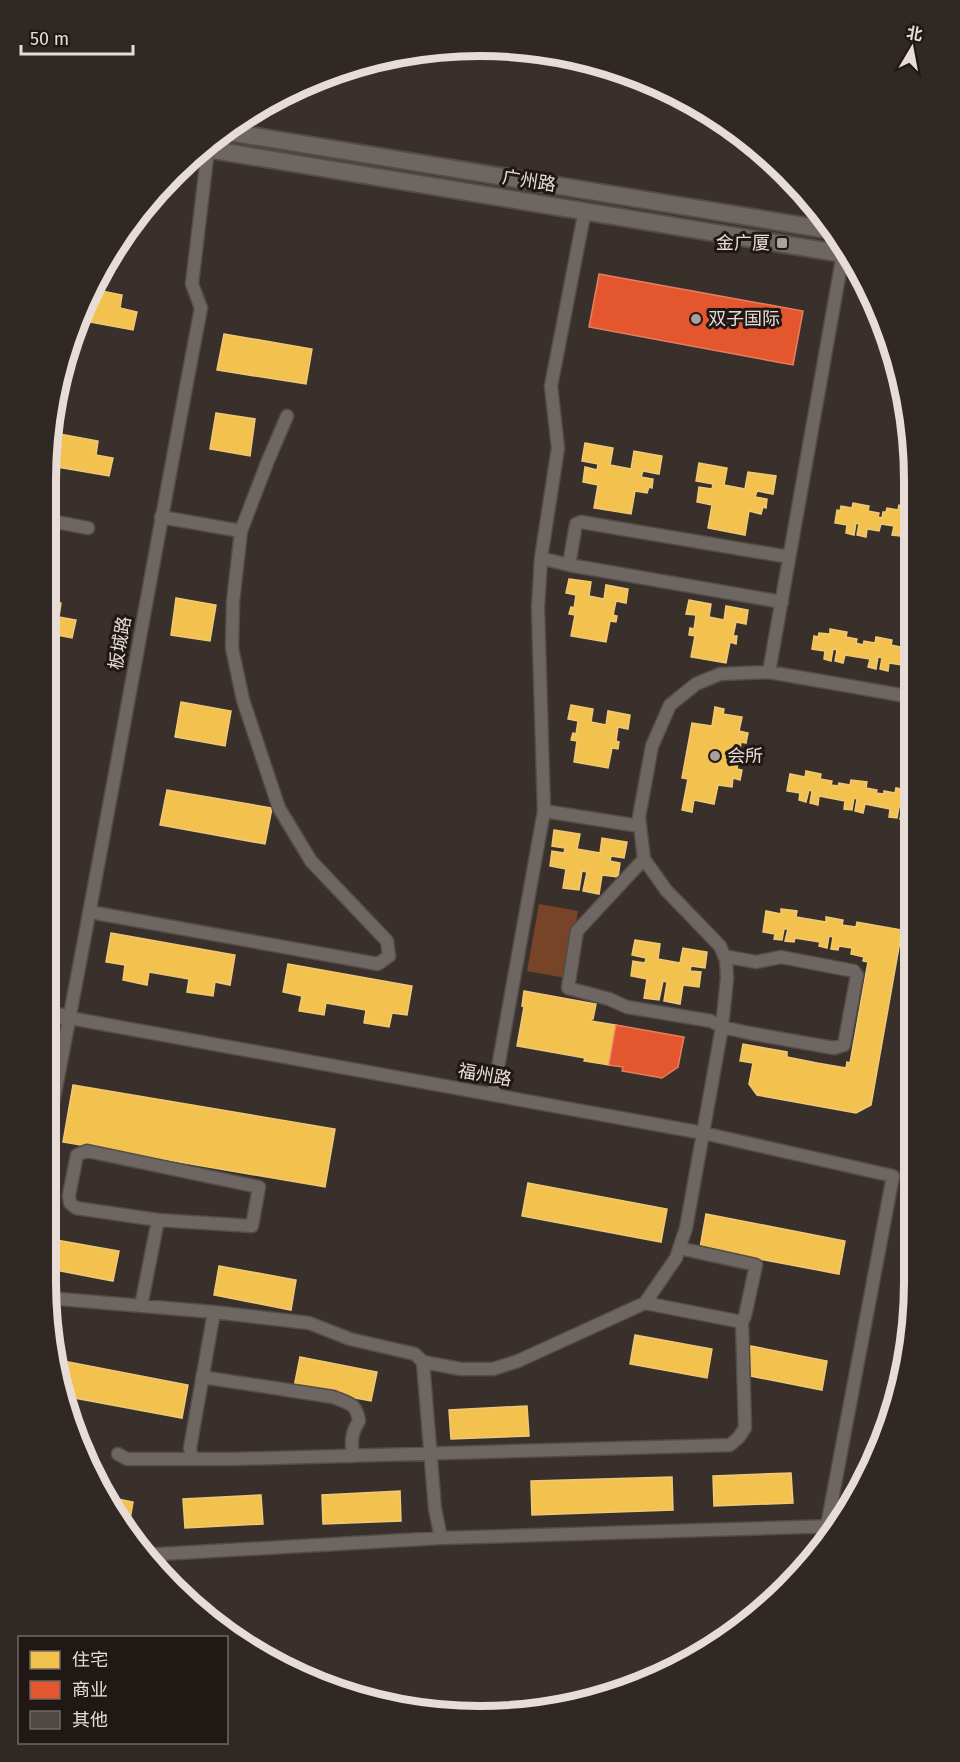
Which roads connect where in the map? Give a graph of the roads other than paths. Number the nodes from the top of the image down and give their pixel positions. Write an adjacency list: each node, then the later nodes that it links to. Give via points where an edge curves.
1 (235, 133): 5 (main road, 广州路)
2 (214, 149): 4 (main road, 广州路)
3 (204, 158): 9 (street, 板城路, via 192,284 201,308)
4 (585, 210): 6 (main road, 广州路); 14 (street, via 550,386 558,448)
5 (822, 229)
6 (838, 253)
7 (844, 262): 13 (street)
8 (287, 416): 12 (street)
9 (161, 517): 12 (street); 22 (street, 板城路)
10 (56, 522): 11 (street)
11 (88, 528)
12 (241, 531): 22 (street, via 232,602 232,648 243,700 279,807 311,861 387,941 389,956 378,964)
13 (789, 557): 15 (street, via 581,522 576,524); 16 (street)
14 (541, 558): 15 (street); 19 (street, via 538,608)
15 (569, 565): 16 (street)
16 (782, 602): 17 (street)
17 (769, 672): 18 (street); 20 (street, via 720,674 696,684 670,705 652,747)
18 (904, 696)
19 (544, 811): 20 (street); 28 (street)
20 (639, 826): 21 (street)
21 (644, 859): 23 (street, via 666,890 720,946); 26 (street, via 577,931 568,988 627,1007 711,1021)
22 (90, 912): 25 (street, 板城路)
23 (724, 956): 26 (street, via 727,978); 26 (street, via 756,962 781,957 850,969 856,975 844,1045 840,1047)
24 (56, 1015): 25 (street)
25 (70, 1018): 27 (street, 板城路); 28 (street, 福州路)
26 (722, 1027): 29 (street)
27 (56, 1089)
28 (493, 1095): 29 (street, 福州路)
29 (702, 1133): 31 (street); 43 (street, 福州路, via 893,1176)
30 (158, 1220): 30 (street, via 252,1226 259,1187 87,1151 77,1155 69,1195 76,1208); 34 (street)
31 (679, 1248): 33 (street); 36 (street, via 756,1265)
32 (56, 1299): 34 (street)
33 (645, 1303): 36 (street); 37 (street, via 493,1369 461,1369)
34 (141, 1306): 35 (street)
35 (213, 1312): 37 (street, via 309,1323 350,1339 415,1354); 38 (street)
36 (742, 1322): 40 (street, via 745,1428 730,1445)
37 (423, 1362): 40 (street)
38 (202, 1377): 41 (street, via 333,1397 351,1404 359,1421 351,1439); 42 (street, via 190,1449)
39 (118, 1454): 42 (street, via 128,1459)
40 (430, 1454): 41 (street); 45 (street)
41 (353, 1456): 42 (street)
42 (192, 1459)
43 (832, 1519)
44 (827, 1526): 45 (street)
45 (441, 1538): 46 (street)
46 (155, 1554)

